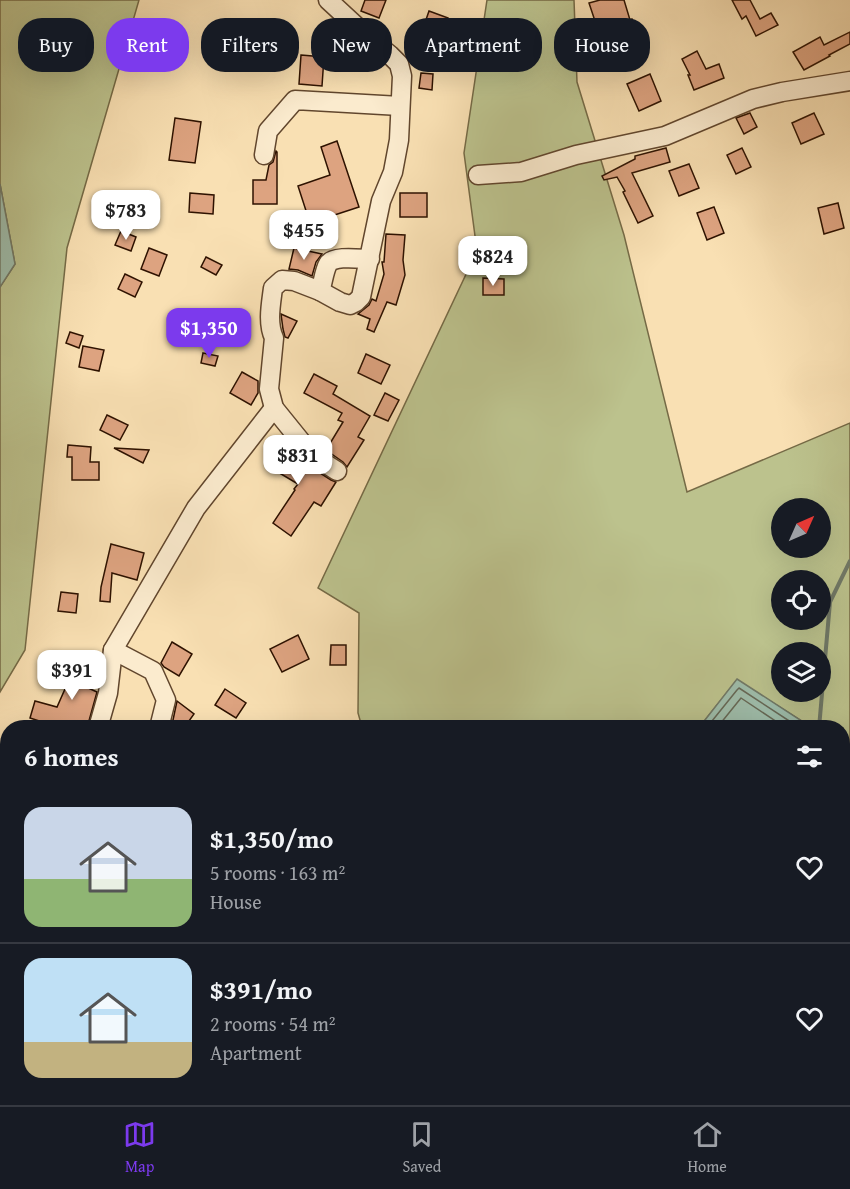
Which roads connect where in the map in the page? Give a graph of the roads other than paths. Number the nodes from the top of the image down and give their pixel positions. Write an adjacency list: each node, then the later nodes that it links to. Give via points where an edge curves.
1 (328, 0): 3 (street, via 399,64)
2 (850, 81): 5 (street, via 753,99 665,136 576,155 521,172)
3 (400, 106): 4 (street, via 295,100 268,130); 6 (street, via 393,172 381,201)
4 (264, 154)
5 (478, 174)
6 (370, 259): 7 (street, via 331,260); 7 (street, via 361,297 356,302 340,302)
7 (320, 291): 8 (street, via 282,280 273,288 269,389)
8 (274, 408): 9 (street, via 312,455); 10 (street, via 196,508)
9 (337, 471)
10 (113, 650): 11 (street); 12 (street, via 153,671 166,700)
11 (100, 720)
12 (161, 720)

